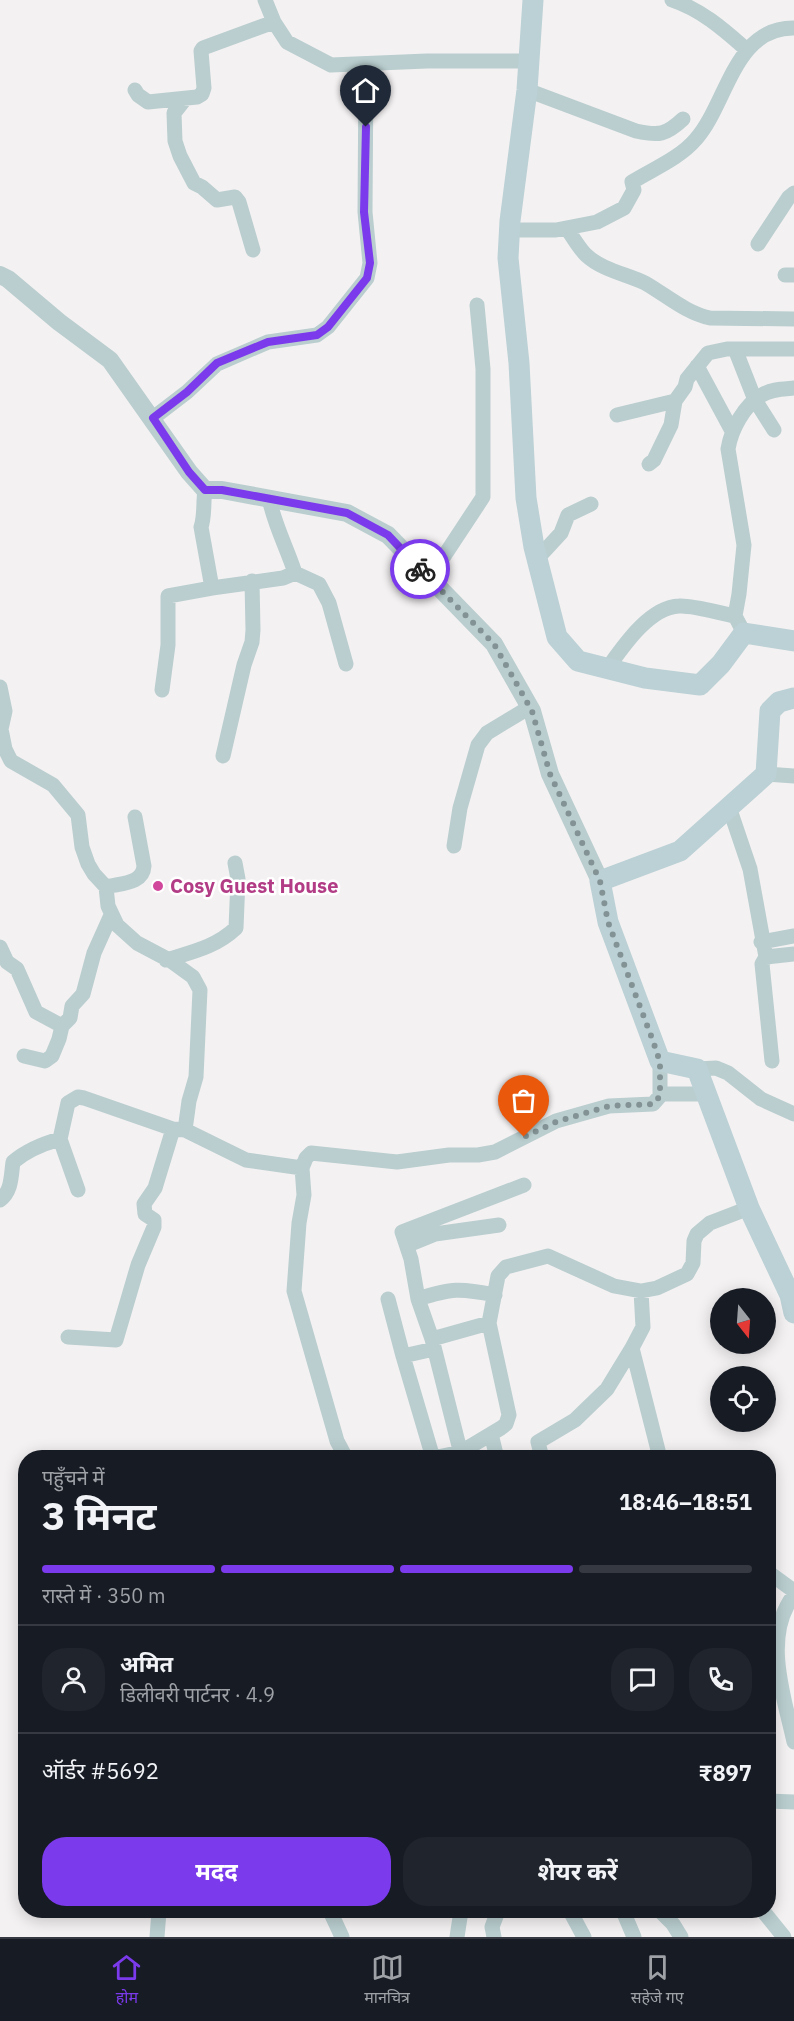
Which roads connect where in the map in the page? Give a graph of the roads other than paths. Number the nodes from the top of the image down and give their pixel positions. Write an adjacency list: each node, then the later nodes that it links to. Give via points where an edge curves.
1 (265, 0): 4 (street)
2 (533, 0): 7 (main road)
3 (672, 0): 6 (street, via 713,21)
4 (274, 22): 8 (street, via 287,42 331,65); 11 (street, via 203,48 202,94)
5 (794, 28): 6 (street, via 768,33)
6 (747, 50): 14 (street, via 695,141 632,182 634,190 624,208 597,222)
7 (528, 61): 8 (street); 10 (main road)
8 (366, 64): 28 (street, via 364,212 370,263 367,278 317,335 268,342 217,363)
9 (135, 90): 11 (street, via 148,102)
10 (527, 90): 12 (street, via 650,134 673,129); 15 (main road)
11 (185, 99): 17 (street, via 174,114 173,123 180,156 194,183 217,200 234,197 239,202)
12 (683, 119)
13 (794, 193): 16 (street)
14 (567, 229): 15 (street); 20 (street, via 595,261 646,284 700,316)
15 (510, 230): 35 (main road, via 509,281 519,363 526,498)
16 (758, 244)
17 (253, 250)
18 (0, 275): 28 (street, via 110,360)
19 (477, 305): 37 (street, via 483,369 483,497)
20 (794, 319)
21 (735, 349): 22 (street); 23 (street, via 708,353); 25 (street)
22 (794, 349)
23 (697, 366): 26 (street); 30 (street)
24 (794, 388): 25 (street, via 771,391)
25 (755, 400): 29 (street); 30 (street)
26 (675, 401): 27 (street); 31 (street, via 671,425)
27 (617, 415)
28 (153, 418): 32 (street)
29 (774, 430)
30 (732, 431): 40 (street, via 728,449 744,545)
31 (649, 464)
32 (205, 490): 33 (street); 39 (street, via 201,527)
33 (269, 498): 36 (street); 37 (street, via 347,513 388,535)
34 (591, 504): 35 (street, via 568,515 561,533)
35 (537, 559): 43 (main road, via 556,637 578,662)
36 (295, 573): 38 (street); 42 (street, via 319,584 329,603)
37 (429, 579): 47 (street, via 494,644)
38 (252, 581): 39 (street); 48 (street, via 254,630)
39 (212, 588): 45 (street, via 168,596 168,645)
40 (739, 624): 41 (main road); 43 (street, via 678,606 660,611 632,636); 43 (main road, via 721,664 700,685)
41 (794, 641)
42 (346, 664)
43 (607, 669)
44 (0, 687): 56 (street, via 5,711 3,739 11,761 53,785 70,806 80,821 88,864)
45 (162, 690)
46 (794, 698): 49 (main road, via 779,702 770,711)
47 (530, 707): 53 (street, via 487,733 478,745); 55 (street, via 550,774)
48 (223, 756)
49 (766, 774): 50 (street); 51 (main road)
50 (794, 776)
51 (729, 807): 55 (main road, via 680,851); 60 (street, via 750,869)
52 (135, 817): 56 (street, via 144,875)
53 (454, 846)
54 (235, 863): 62 (street, via 236,928 210,946)
55 (600, 881): 66 (main road, via 608,922)
56 (106, 887): 57 (street)
57 (111, 915): 62 (street, via 137,943); 63 (street, via 83,994)
58 (794, 936): 60 (street)
59 (0, 947): 63 (street, via 7,962 17,969 36,1012)
60 (763, 950): 61 (street); 65 (street)
61 (794, 954)
62 (166, 960): 71 (street, via 193,977 200,990 196,1077)
63 (62, 1026): 64 (street, via 50,1059)
64 (24, 1056)
65 (772, 1060)
66 (660, 1062): 67 (main road); 68 (street)
67 (697, 1069): 69 (main road); 70 (street, via 716,1068 728,1073 761,1099)
68 (660, 1094): 69 (street); 73 (street, via 653,1104 609,1106 556,1122 495,1152 397,1162 310,1153)
69 (706, 1094): 77 (main road)
70 (794, 1113)
71 (179, 1130): 72 (street, via 78,1097 68,1103); 73 (street, via 246,1160); 86 (street, via 155,1188 144,1204 145,1214 154,1220 154,1227 138,1265 117,1340)
72 (60, 1139): 75 (street); 76 (street, via 44,1143 13,1162 7,1195)
73 (302, 1168): 91 (street, via 304,1194 294,1291)
74 (524, 1185): 79 (street, via 404,1230)
75 (78, 1190)
76 (0, 1200)
77 (749, 1208): 80 (street, via 711,1223 698,1234 687,1274); 84 (main road, via 790,1295)
78 (499, 1225): 79 (street, via 435,1234)
79 (408, 1245): 83 (street)
80 (641, 1291): 81 (street, via 614,1286 548,1256 499,1272); 88 (street, via 643,1327)
81 (495, 1295): 83 (street, via 455,1289); 85 (street)
82 (388, 1299): 89 (street)
83 (418, 1299): 87 (street)
84 (794, 1313)
85 (489, 1323): 87 (street); 90 (street, via 509,1415 506,1424)
86 (68, 1337)
87 (433, 1344): 89 (street); 93 (street)
88 (632, 1348): 96 (street, via 607,1389 575,1420 538,1442); 97 (street)
89 (403, 1356): 92 (street)
90 (491, 1434): 94 (street); 95 (street)
91 (342, 1450)
92 (431, 1450)
93 (461, 1450)
94 (469, 1450)
95 (495, 1450)
96 (540, 1450)
97 (658, 1450)
98 (776, 1578): 99 (street)
99 (794, 1593): 100 (street, via 782,1618 777,1651 777,1669)
100 (794, 1742)
101 (776, 1802): 102 (street)
102 (794, 1802)
103 (158, 1918): 112 (street)
104 (333, 1918): 113 (street)
105 (460, 1918): 114 (street)
106 (495, 1918): 115 (street)
107 (575, 1918): 116 (street)
108 (626, 1918): 117 (street)
109 (667, 1918): 118 (street)
110 (768, 1918): 111 (street)
111 (776, 1934)
112 (157, 1937)
113 (342, 1937)
114 (457, 1937)
115 (494, 1937)
116 (584, 1937)
117 (634, 1937)
118 (681, 1937)

